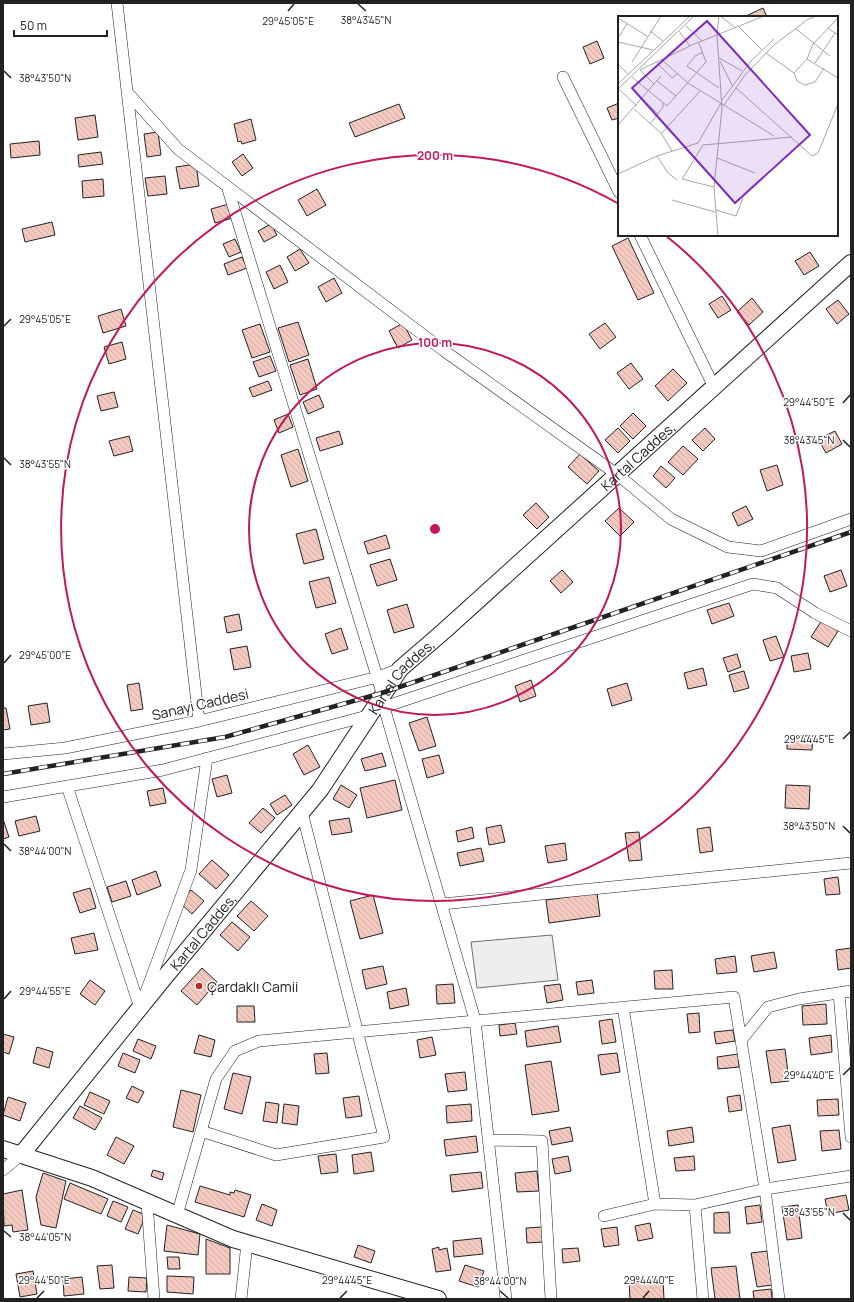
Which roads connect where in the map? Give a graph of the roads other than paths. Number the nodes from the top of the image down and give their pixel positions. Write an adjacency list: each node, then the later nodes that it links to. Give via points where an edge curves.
1 (117, 3): 3 (street)
2 (562, 77): 5 (street)
3 (127, 92): 4 (street, via 178,149); 16 (street)
4 (227, 186): 9 (street, via 443,350); 13 (street)
5 (618, 190)
6 (640, 236): 8 (street)
7 (851, 263): 8 (main road, Kartal Caddes,)
8 (714, 387): 9 (main road, Kartal Caddes,)
9 (618, 474): 10 (street, via 671,519 728,547 761,551); 12 (main road, Kartal Caddes,)
10 (851, 519)
11 (851, 631): 14 (street, via 815,613 777,588 753,584)
12 (400, 669): 13 (street, Sanayi Caddesi); 14 (main road, Kartal Caddes,)
13 (378, 677): 14 (street); 16 (street, Sanayi Caddesi)
14 (383, 700): 15 (main road, Kartal Caddes,); 23 (street)
15 (367, 716): 18 (street); 21 (main road, Kartal Caddes,, via 320,790)
16 (199, 721): 17 (street, Sanayi Caddesi, via 65,748)
17 (3, 754)
18 (207, 758): 19 (street, via 163,770); 27 (street, via 191,870)
19 (67, 786): 20 (street); 27 (street)
20 (3, 797)
21 (302, 812): 27 (main road, Kartal Caddes,); 29 (street)
22 (851, 863): 23 (street)
23 (442, 904): 28 (street)
24 (851, 992): 25 (street)
25 (839, 993): 30 (street, via 768,1007); 32 (street)
26 (623, 1007): 28 (street); 30 (street, via 734,997); 40 (street)
27 (140, 1008): 35 (main road, Kartal Caddes,)
28 (475, 1020): 29 (street); 33 (street)
29 (357, 1032): 31 (street, via 259,1042 235,1051 216,1079); 31 (street, via 384,1137 276,1155)
30 (742, 1040): 38 (street)
31 (201, 1131): 42 (street)
32 (851, 1137)
33 (488, 1140): 48 (street); 49 (street, via 542,1141)
34 (3, 1148): 35 (main road)
35 (21, 1155): 36 (street); 39 (main road, via 92,1178)
36 (3, 1170)
37 (851, 1176): 38 (street)
38 (765, 1189): 41 (street); 51 (street)
39 (147, 1202): 42 (main road); 45 (street)
40 (655, 1204): 41 (street); 43 (street)
41 (695, 1205): 50 (street)
42 (177, 1215): 44 (main road)
43 (604, 1216)
44 (247, 1243): 46 (street); 47 (main road)
45 (154, 1299)
46 (241, 1299)
47 (438, 1299)
48 (506, 1299)
49 (551, 1299)
50 (703, 1299)
51 (779, 1299)

